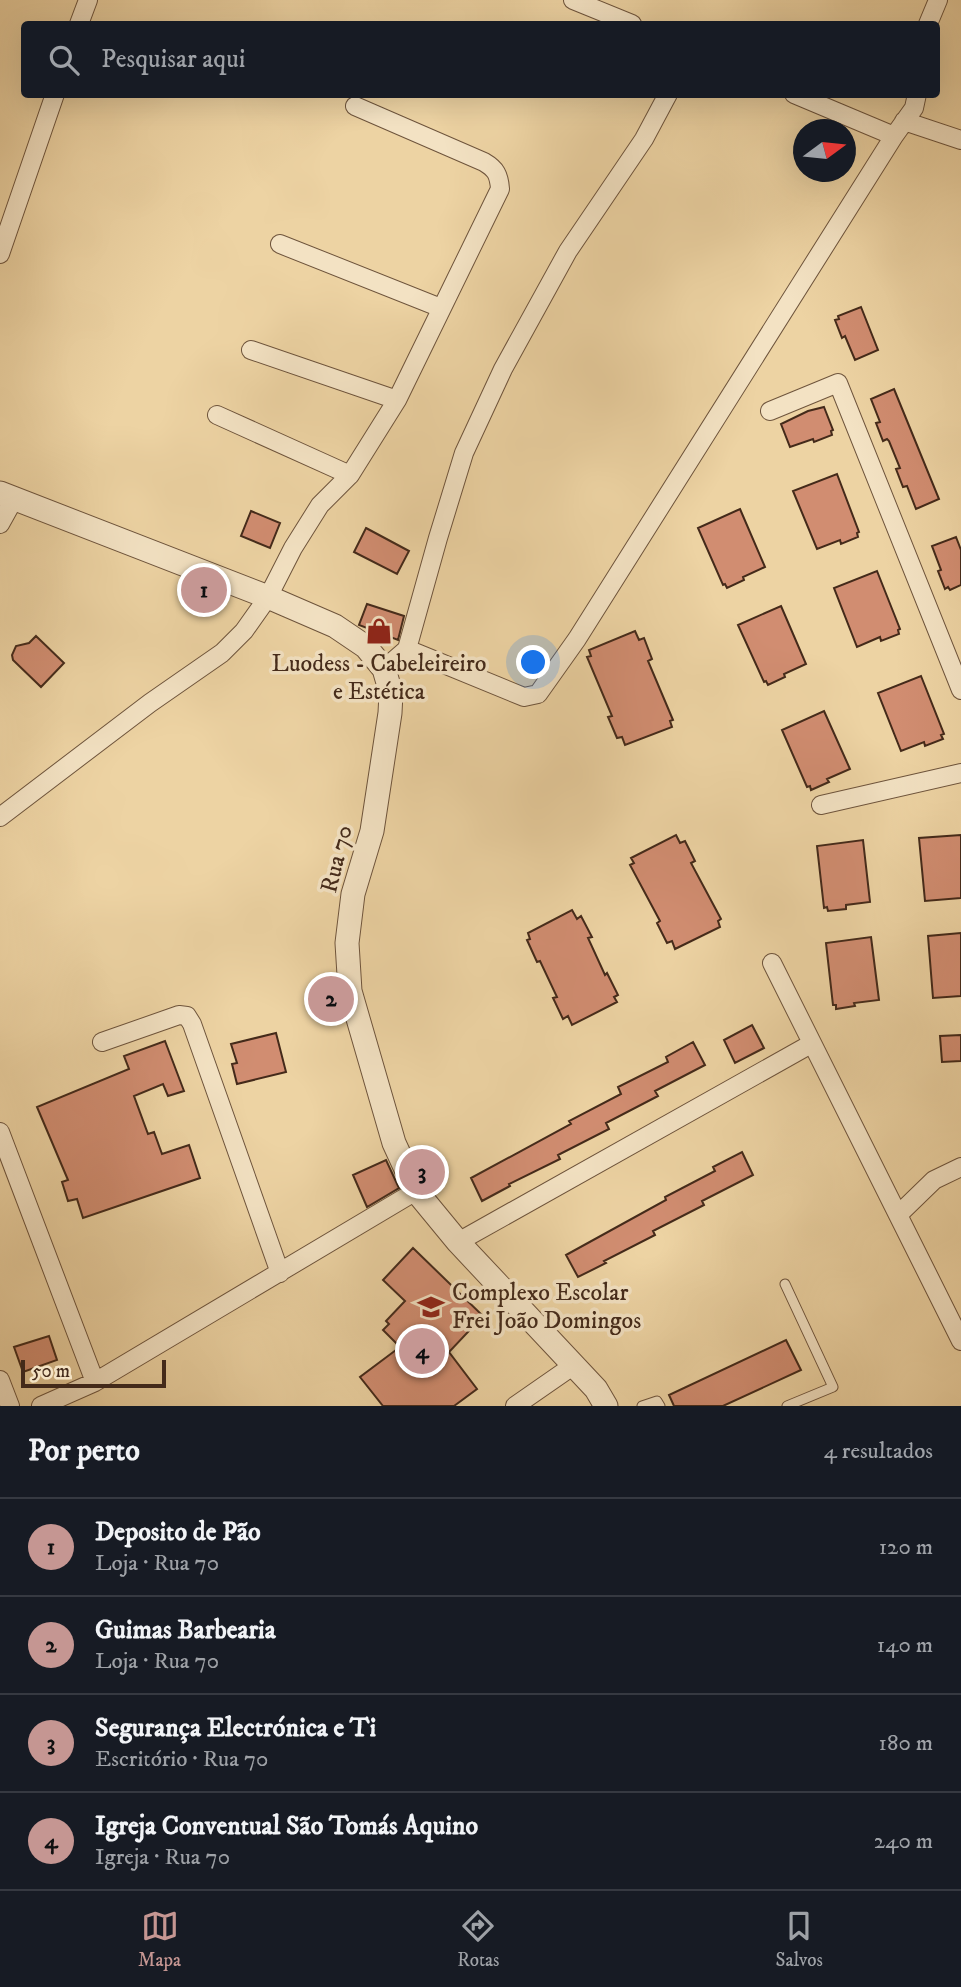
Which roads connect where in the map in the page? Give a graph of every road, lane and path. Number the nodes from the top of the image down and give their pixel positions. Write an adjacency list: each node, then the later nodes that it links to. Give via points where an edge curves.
1 (88, 0): 5 (street)
2 (573, 0): 4 (street)
3 (938, 0): 7 (street)
4 (601, 5): 6 (street)
5 (80, 21)
6 (627, 21)
7 (929, 21)
8 (54, 98): 16 (street)
9 (666, 98): 26 (street, via 568,251 503,369 464,453)
10 (806, 98): 13 (street)
11 (917, 98): 13 (street)
12 (355, 106): 17 (street, via 484,162 499,177 500,189)
13 (899, 129): 14 (street); 26 (street, via 538,694 524,696)
14 (961, 140)
15 (280, 244): 17 (street)
16 (0, 254)
17 (441, 308): 19 (street)
18 (251, 350): 19 (street)
19 (397, 400): 22 (street)
20 (770, 411): 28 (street, via 838,383)
21 (217, 415): 22 (street)
22 (350, 475): 25 (street, via 320,505)
23 (7, 496): 24 (street); 25 (street)
24 (0, 524)
25 (268, 597): 27 (street, via 352,636); 31 (street, via 222,653)
26 (407, 649): 27 (street)
27 (384, 669): 37 (street, Rua 70, via 390,713 372,831 353,894 347,943 349,991 394,1143)
28 (961, 690)
29 (961, 773): 30 (street)
30 (821, 805)
31 (0, 817)
32 (772, 963): 34 (street)
33 (102, 1042): 40 (street, via 187,1016)
34 (811, 1044): 38 (street); 39 (street)
35 (0, 1132): 45 (street)
36 (961, 1167): 38 (street, via 934,1180)
37 (416, 1191): 39 (street, Rua 70); 40 (street)
38 (899, 1214): 42 (street)
39 (458, 1242): 43 (street, Rua 70)
40 (280, 1273): 45 (street)
41 (785, 1284): 52 (lane, via 832,1387)
42 (961, 1342)
43 (574, 1365): 48 (street); 49 (street, Rua 70)
44 (0, 1380): 46 (street)
45 (95, 1382): 47 (street)
46 (10, 1406)
47 (41, 1406)
48 (515, 1406)
49 (606, 1406)
50 (642, 1406): 51 (lane, via 657,1401)
51 (660, 1406)
52 (787, 1406)

